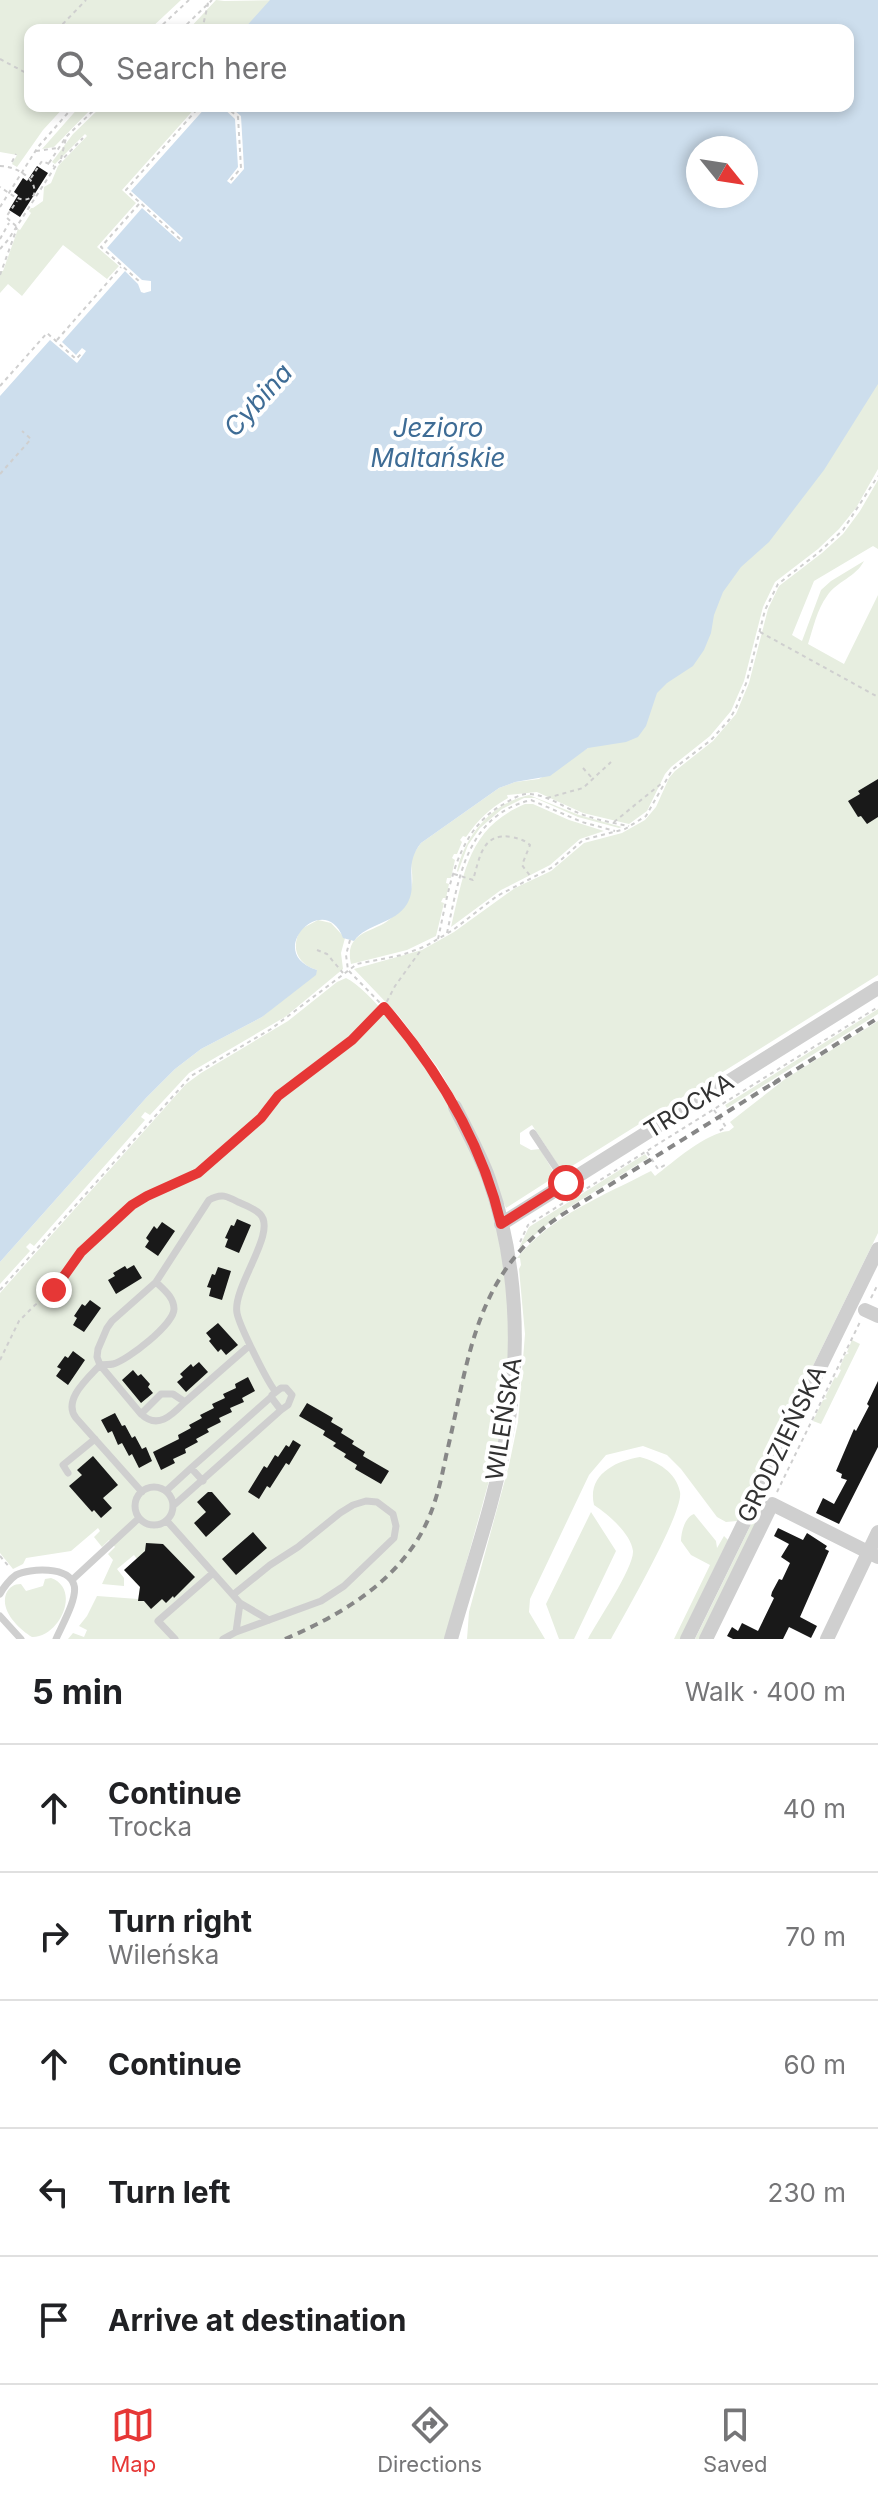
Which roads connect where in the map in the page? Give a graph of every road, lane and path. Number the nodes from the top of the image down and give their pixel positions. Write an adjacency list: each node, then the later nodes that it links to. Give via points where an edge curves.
1 (86, 0): 6 (path)
2 (189, 0): 7 (path)
3 (205, 0): 5 (path)
4 (212, 0): 5 (path)
5 (208, 4): 8 (path); 9 (path)
6 (63, 24)
7 (163, 24)
8 (187, 24)
9 (203, 24)
10 (0, 59): 11 (path)
11 (24, 72)
12 (69, 112): 19 (path)
13 (91, 112): 16 (path)
14 (195, 112): 32 (path, via 126,190)
15 (232, 112): 28 (path, via 238,117 241,168)
16 (66, 137): 18 (path); 21 (path)
17 (83, 138): 21 (path)
18 (58, 148): 19 (path); 23 (path)
19 (35, 152): 26 (path)
20 (16, 154): 22 (path)
21 (61, 161): 25 (path)
22 (12, 162)
23 (49, 163): 25 (path); 27 (path, via 42,161)
24 (0, 166): 26 (path)
25 (55, 167): 35 (path)
26 (21, 173): 27 (path); 30 (path)
27 (30, 179): 31 (path, via 34,195 26,201)
28 (230, 181)
29 (0, 187): 30 (path)
30 (9, 193): 31 (path); 33 (path)
31 (18, 198): 34 (path, via 6,217)
32 (140, 203): 37 (path); 39 (path, via 101,247)
33 (0, 207)
34 (10, 222): 35 (path); 36 (path)
35 (17, 227): 38 (path); 40 (path)
36 (0, 239)
37 (180, 239)
38 (0, 249)
39 (122, 266): 41 (path); 42 (path)
40 (0, 275)
41 (140, 282)
42 (56, 341): 43 (path, via 76,359); 44 (path, via 47,333)
43 (83, 352)
44 (0, 386)
45 (22, 431): 46 (path, via 31,439)
46 (0, 474)
47 (878, 476): 48 (path, via 843,530 778,584)
48 (759, 632): 49 (path); 53 (path, via 742,696 729,720)
49 (878, 697)
50 (611, 762): 52 (path)
51 (583, 768): 52 (path)
52 (593, 779): 54 (path, via 583,788)
53 (665, 781): 55 (path); 56 (path, via 650,811)
54 (546, 798): 55 (path); 58 (path, via 523,794 494,809 462,849)
55 (613, 823): 56 (path)
56 (630, 826): 57 (path)
57 (616, 831): 59 (path, via 539,802 524,802 499,813 481,830); 60 (path, via 587,839 550,869)
58 (453, 874): 59 (path); 62 (path)
59 (460, 876): 60 (path, via 473,880 486,844 502,835 530,845 522,865); 61 (path)
60 (531, 877): 61 (path)
61 (447, 934): 62 (path)
62 (438, 939): 64 (path)
63 (350, 940): 66 (path)
64 (422, 948): 66 (path); 69 (path)
65 (317, 950): 67 (path)
66 (348, 970): 67 (path); 69 (path)
67 (343, 973): 84 (path, via 271,1029 191,1076)
68 (878, 988): 78 (street, TROCKA)
69 (384, 1007): 71 (path, via 414,1041); 87 (path, via 352,1040 278,1096 261,1118 198,1173 138,1200 90,1243 49,1296 19,1321)
70 (878, 1007): 72 (path)
71 (455, 1107): 79 (street, WILEŃSKA, via 481,1159)
72 (713, 1109): 73 (path, via 726,1127); 76 (path)
73 (719, 1131)
74 (533, 1133): 78 (lane)
75 (656, 1150): 76 (path)
76 (648, 1153): 77 (path, via 658,1169); 81 (path, via 528,1225)
77 (665, 1165)
78 (566, 1183): 79 (street, TROCKA)
79 (501, 1224): 120 (street, WILEŃSKA, via 514,1314 511,1404 500,1464)
80 (878, 1249): 85 (street, GRODZIEŃSKA)
81 (515, 1252)
82 (156, 1282): 86 (lane, via 209,1200 224,1195 258,1212 265,1229 241,1288 237,1313); 88 (lane, via 112,1321 98,1349); 88 (lane, via 173,1302 168,1325 124,1359)
83 (878, 1284): 85 (path)
84 (0, 1290)
85 (865, 1310): 99 (street, GRODZIEŃSKA); 100 (path)
86 (250, 1345): 89 (lane); 90 (lane)
87 (0, 1360)
88 (100, 1365): 92 (lane); 93 (lane, via 70,1405)
89 (273, 1394): 91 (lane); 91 (lane, via 286,1388 292,1395); 94 (lane)
90 (185, 1402): 92 (lane, via 164,1421); 92 (lane, via 161,1394)
91 (281, 1410): 96 (lane)
92 (141, 1414)
93 (95, 1439): 95 (lane, via 63,1465); 98 (lane)
94 (191, 1468): 96 (lane); 97 (lane)
95 (68, 1473)
96 (203, 1481): 101 (lane)
97 (166, 1491): 98 (lane); 101 (lane)
98 (142, 1492): 102 (lane, via 135,1504)
99 (756, 1497): 100 (lane); 121 (street, GRODZIEŃSKA)
100 (774, 1498): 105 (street); 122 (street)
101 (173, 1506): 103 (lane)
102 (139, 1518): 103 (lane, via 152,1525); 109 (lane)
103 (167, 1521): 107 (lane)
104 (878, 1532): 105 (street)
105 (873, 1554): 123 (street)
106 (0, 1556): 108 (path)
107 (213, 1573): 111 (lane); 118 (lane, via 158,1621)
108 (15, 1575): 109 (lane, via 53,1571); 110 (lane)
109 (72, 1580): 117 (lane, via 74,1596)
110 (0, 1594)
111 (234, 1594): 112 (lane); 114 (lane, via 353,1505 377,1502 393,1514 394,1538 344,1586 321,1601)
112 (240, 1603): 114 (lane); 115 (lane)
113 (0, 1616): 116 (lane)
114 (269, 1620): 115 (lane)
115 (236, 1632): 119 (lane)
116 (21, 1639)
117 (56, 1639)
118 (175, 1639)
119 (223, 1639)
120 (451, 1639)
121 (687, 1639)
122 (706, 1639)
123 (827, 1639)

